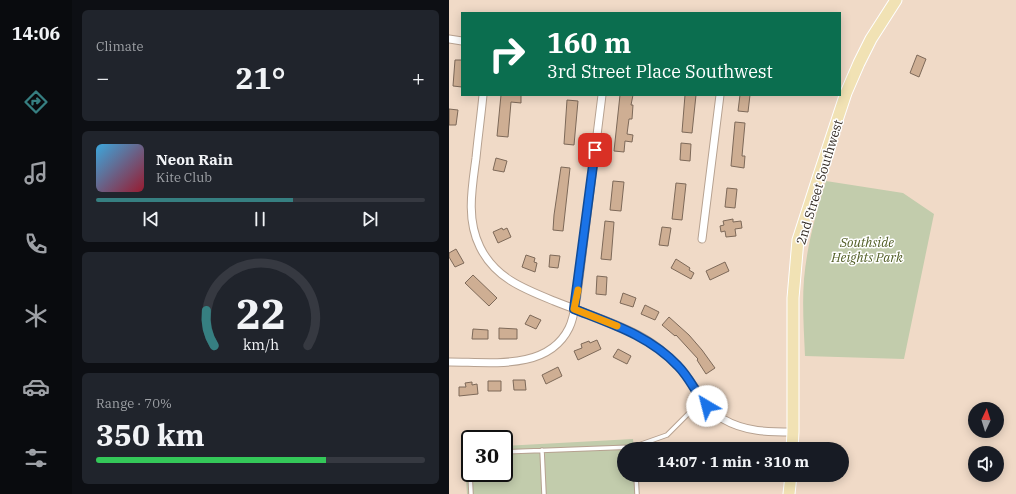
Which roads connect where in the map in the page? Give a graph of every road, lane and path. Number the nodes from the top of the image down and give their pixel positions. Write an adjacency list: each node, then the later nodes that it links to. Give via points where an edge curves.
1 (896, 0): 4 (main road, 2nd Street Southwest, via 871,39)
2 (449, 39): 3 (street)
3 (461, 41)
4 (843, 92): 12 (main road, 2nd Street Southwest, via 798,240 793,298)
5 (483, 96): 9 (street, via 471,194 472,218 480,247 505,278 523,289)
6 (602, 96): 9 (street)
7 (720, 96): 8 (street)
8 (702, 239)
9 (574, 309): 10 (street, via 570,326 562,339 552,349 537,357 521,360); 11 (street, via 629,330 652,343 679,366)
10 (450, 362)
11 (702, 400): 12 (street, via 722,418 741,427 762,432); 13 (lane, via 667,435)
12 (793, 432): 14 (main road, 2nd Street Southwest)
13 (649, 442)
14 (792, 442)
15 (617, 448): 16 (lane)
16 (542, 450): 17 (lane); 22 (lane)
17 (513, 452)
18 (470, 482): 21 (lane)
19 (636, 482): 23 (lane)
20 (790, 482): 24 (main road)
21 (471, 494)
22 (544, 494)
23 (637, 494)
24 (789, 494)

